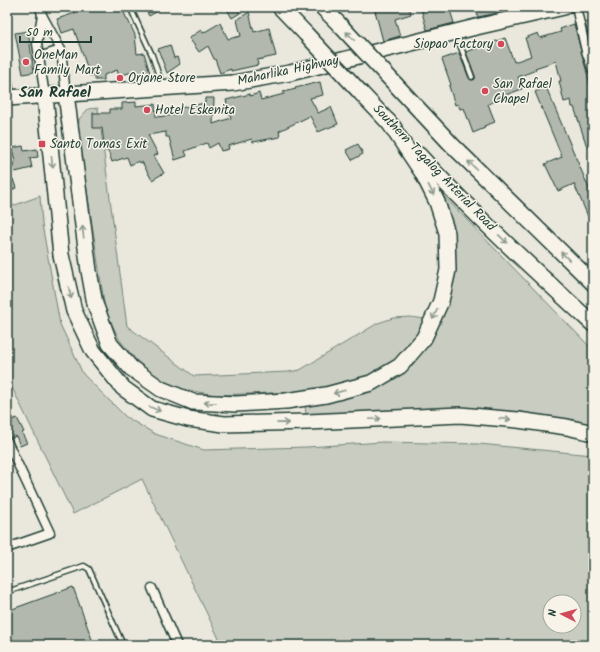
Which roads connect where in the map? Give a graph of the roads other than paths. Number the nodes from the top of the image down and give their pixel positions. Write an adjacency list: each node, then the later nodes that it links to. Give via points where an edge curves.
1 (40, 7): 8 (street)
2 (130, 7): 15 (lane, via 152,55)
3 (280, 7): 19 (highway, Southern Tagalog Arterial Road, bridge)
4 (322, 7): 20 (highway, one-way to 4, bridge, via 452,145)
5 (564, 7): 7 (highway, Maharlika Highway)
6 (576, 7): 13 (street)
7 (541, 10): 9 (highway, Maharlika Highway)
8 (42, 16): 10 (street); 11 (street, via 37,44)
9 (455, 32): 14 (lane); 15 (highway, Maharlika Highway, via 290,73 233,83)
10 (61, 50): 11 (street); 16 (street)
11 (38, 57): 17 (street)
12 (7, 67): 18 (lane)
13 (593, 71)
14 (472, 77)
15 (162, 87): 16 (highway, Maharlika Highway)
16 (66, 94): 17 (highway, Maharlika Highway); 19 (highway, one-way to 16, via 422,172 437,202 447,233 448,270 442,301 424,338 400,366 371,383 326,395 286,401 236,404 193,402 161,389 137,373 110,344 95,304 89,271)
17 (45, 96): 18 (highway, Maharlika Highway); 22 (highway, one-way to 22, via 61,255 74,311 93,352 123,388 152,409 188,419 224,424 460,415 546,424)
18 (10, 97)
19 (388, 121): 21 (highway, Southern Tagalog Arterial Road, one-way to 21, via 439,176)
20 (593, 283)
21 (593, 324)
22 (593, 433)
23 (7, 441): 24 (street, via 50,533)
24 (7, 548)
25 (152, 588): 28 (street)
26 (7, 592): 27 (lane, via 84,566 89,569)
27 (123, 645)
28 (178, 645)

